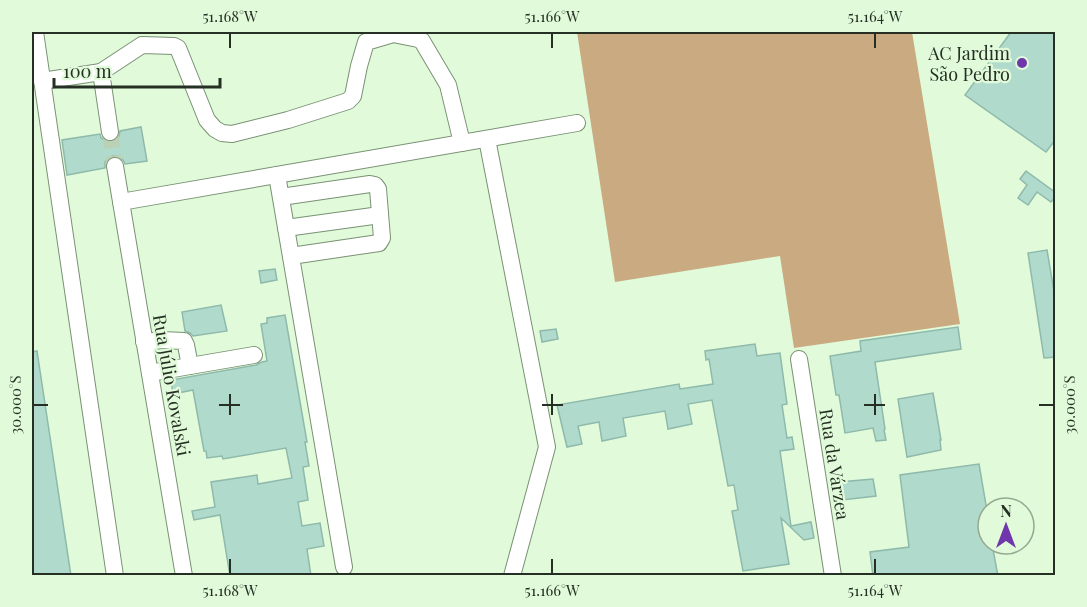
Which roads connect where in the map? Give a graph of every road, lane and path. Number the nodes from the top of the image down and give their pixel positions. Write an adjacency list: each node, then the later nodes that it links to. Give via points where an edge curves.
1 (35, 32): 3 (lane)
2 (101, 72): 3 (lane); 5 (lane); 7 (lane, via 142,45 174,46 207,120 222,133 232,134 348,101 353,96 366,42 393,34 420,40 448,85)
3 (42, 81): 21 (lane)
4 (577, 123): 6 (lane)
5 (110, 132)
6 (487, 139): 7 (lane); 23 (lane, via 547,447)
7 (462, 143): 9 (lane)
8 (115, 166): 11 (lane, Rua Júlio Kovalski)
9 (277, 175): 10 (lane); 11 (lane)
10 (281, 196): 12 (lane, via 373,184 378,189); 13 (lane)
11 (120, 202): 15 (lane, Rua Júlio Kovalski)
12 (380, 215): 13 (lane); 14 (lane, via 379,243)
13 (286, 228): 14 (lane)
14 (291, 256): 20 (lane)
15 (144, 342): 18 (lane, via 184,341); 19 (lane, Rua Júlio Kovalski)
16 (254, 355): 18 (lane)
17 (799, 359): 24 (lane, Rua da Várzea)
18 (190, 366): 19 (lane)
19 (150, 373): 22 (lane, Rua Júlio Kovalski)
20 (344, 567)
21 (114, 576)
22 (184, 576)
23 (512, 576)
24 (833, 576)

